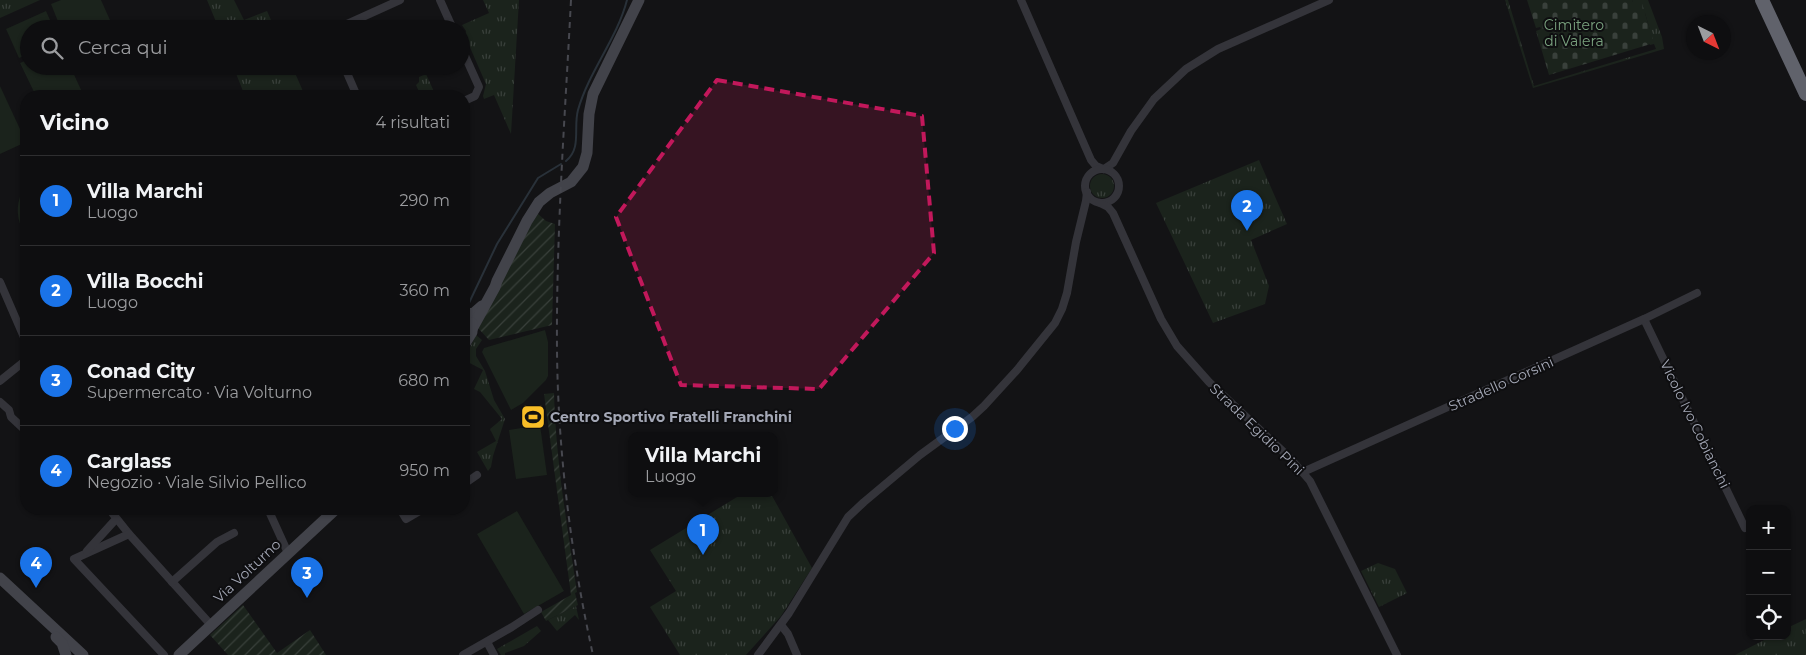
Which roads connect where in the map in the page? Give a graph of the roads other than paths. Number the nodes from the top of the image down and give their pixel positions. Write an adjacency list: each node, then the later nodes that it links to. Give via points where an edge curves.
1 (400, 0): 8 (street)
2 (440, 0): 9 (street)
3 (639, 0): 26 (street, via 593,94 583,167 573,180 539,202 526,221)
4 (1021, 0): 16 (street)
5 (1329, 0): 17 (street, via 1218,49 1186,69 1154,100 1131,131)
6 (1762, 0): 14 (highway)
7 (1771, 0): 12 (highway)
8 (356, 20)
9 (449, 20)
10 (470, 67): 15 (street, via 479,87)
11 (348, 75): 13 (street)
12 (1806, 76)
13 (354, 90)
14 (1806, 94)
15 (470, 98)
16 (1081, 138): 18 (street, via 1092,163); 19 (street, via 1088,169)
17 (1118, 156): 18 (street, via 1111,166); 20 (street)
18 (1103, 169): 19 (street, via 1093,172); 20 (street, via 1112,172)
19 (1086, 181): 21 (street)
20 (1118, 181): 22 (street)
21 (1086, 192): 23 (street); 24 (street)
22 (1118, 192): 23 (street, via 1111,200); 25 (street, Strada Egidio Pini, via 1116,206)
23 (1100, 203): 24 (street, via 1091,206); 25 (street, Strada Egidio Pini, via 1112,211)
24 (1083, 216): 54 (street, via 1064,304 1052,328 984,406 920,455 848,517)
25 (1124, 235): 37 (street, Strada Egidio Pini, via 1177,346 1204,377)
26 (497, 281): 29 (street, via 479,310); 32 (street)
27 (0, 282): 31 (street)
28 (1697, 293): 30 (street, Stradello Corsini)
29 (470, 314)
30 (1644, 320): 37 (street, Stradello Corsini); 44 (street, Vicolo Ivo Cobianchi)
31 (20, 328)
32 (470, 333)
33 (20, 365): 34 (street)
34 (0, 381)
35 (0, 402): 36 (street)
36 (20, 426)
37 (1303, 472): 66 (street, Strada Egidio Pini)
38 (477, 475): 39 (street)
39 (470, 480)
40 (113, 515): 43 (street)
41 (271, 515): 48 (street)
42 (329, 515): 48 (street, Via Volturno)
43 (116, 519): 46 (street); 47 (street)
44 (1745, 528)
45 (234, 533): 50 (street, via 217,542)
46 (128, 534): 47 (street); 50 (street)
47 (86, 553): 60 (street, via 74,559)
48 (288, 553): 53 (street, Via Volturno)
49 (0, 578): 59 (street)
50 (172, 582): 53 (street)
51 (0, 588): 55 (street)
52 (538, 610): 56 (street)
53 (211, 625): 61 (street, Via Volturno)
54 (781, 625): 64 (street); 65 (street)
55 (56, 636): 57 (street); 58 (street)
56 (487, 642): 62 (street); 63 (street)
57 (59, 655)
58 (66, 655)
59 (82, 655)
60 (164, 655)
61 (179, 655)
62 (463, 655)
63 (494, 655)
64 (758, 655)
65 (797, 655)
66 (1398, 655)

